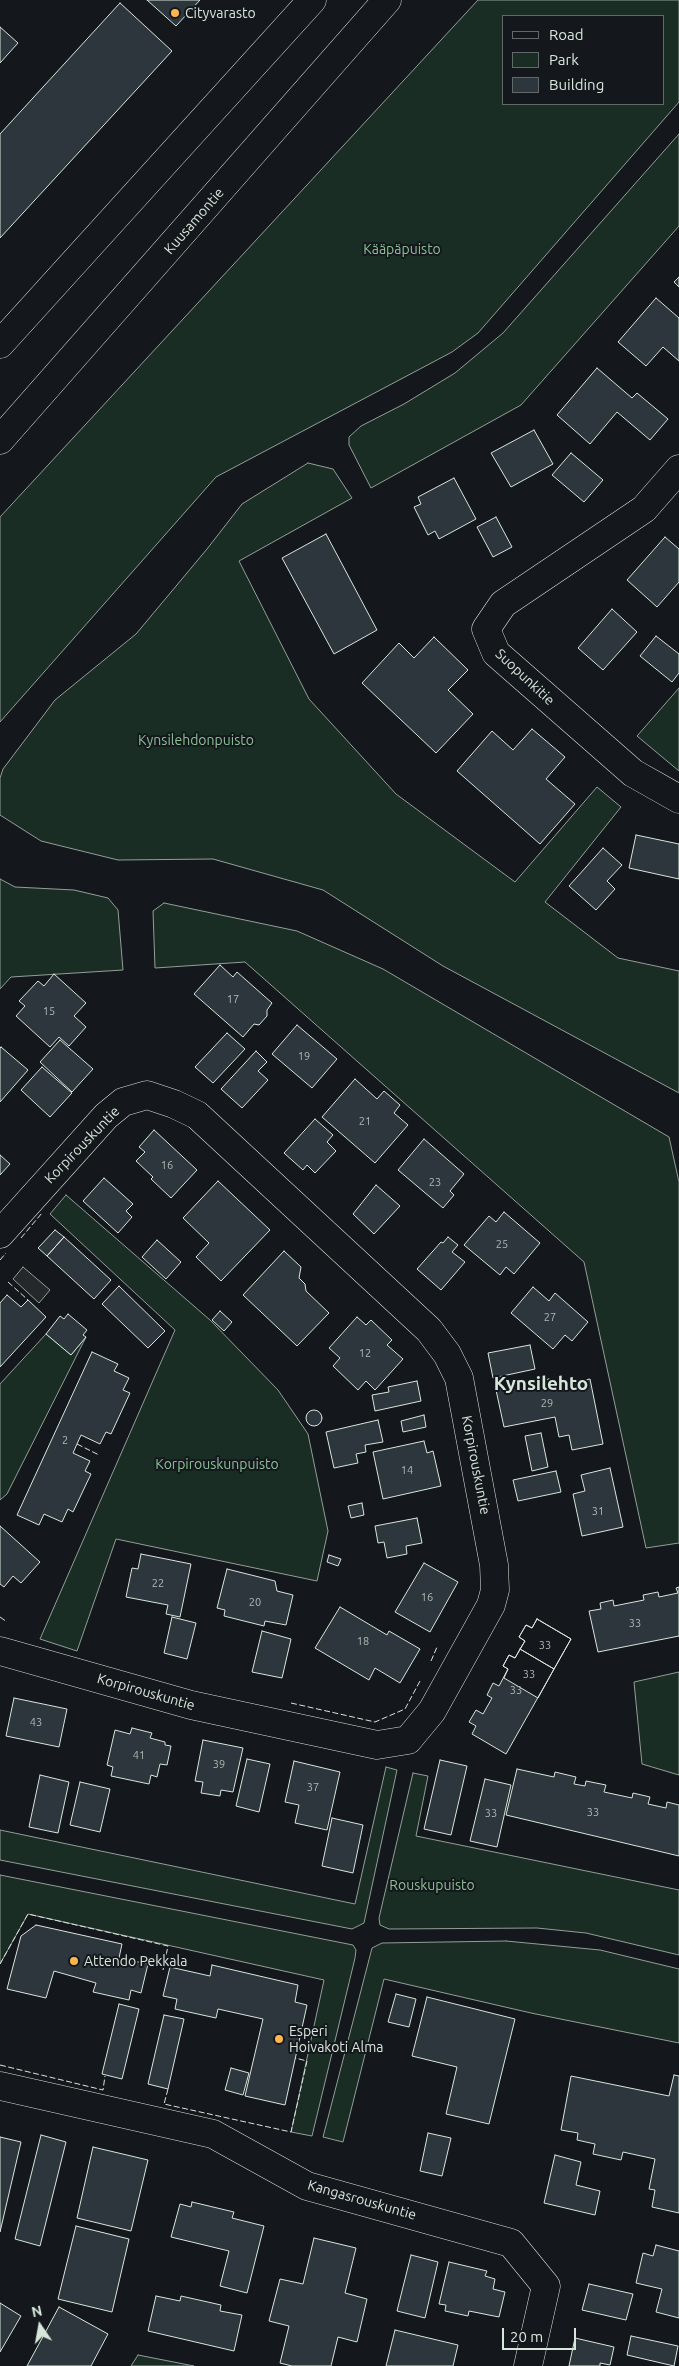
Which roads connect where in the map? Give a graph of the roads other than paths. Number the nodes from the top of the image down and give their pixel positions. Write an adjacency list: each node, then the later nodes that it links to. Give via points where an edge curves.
1 (312, 0): 3 (main road)
2 (387, 0): 4 (main road, Kuusamontie)
3 (0, 344)
4 (0, 440)
5 (679, 468): 6 (main road, Suopunkitie, via 644,509 503,604 486,629 496,654 633,773)
6 (679, 799)
7 (0, 1234): 8 (main road, Korpirouskuntie, via 106,1116 124,1102 147,1095 197,1115 429,1330 447,1354 459,1378 494,1565 495,1590 491,1605 432,1711 408,1740 378,1745 191,1705)
8 (0, 1651)
9 (0, 2086): 10 (main road, Kangasrouskuntie, via 212,2134 307,2186 511,2243 546,2286)
10 (528, 2366)

